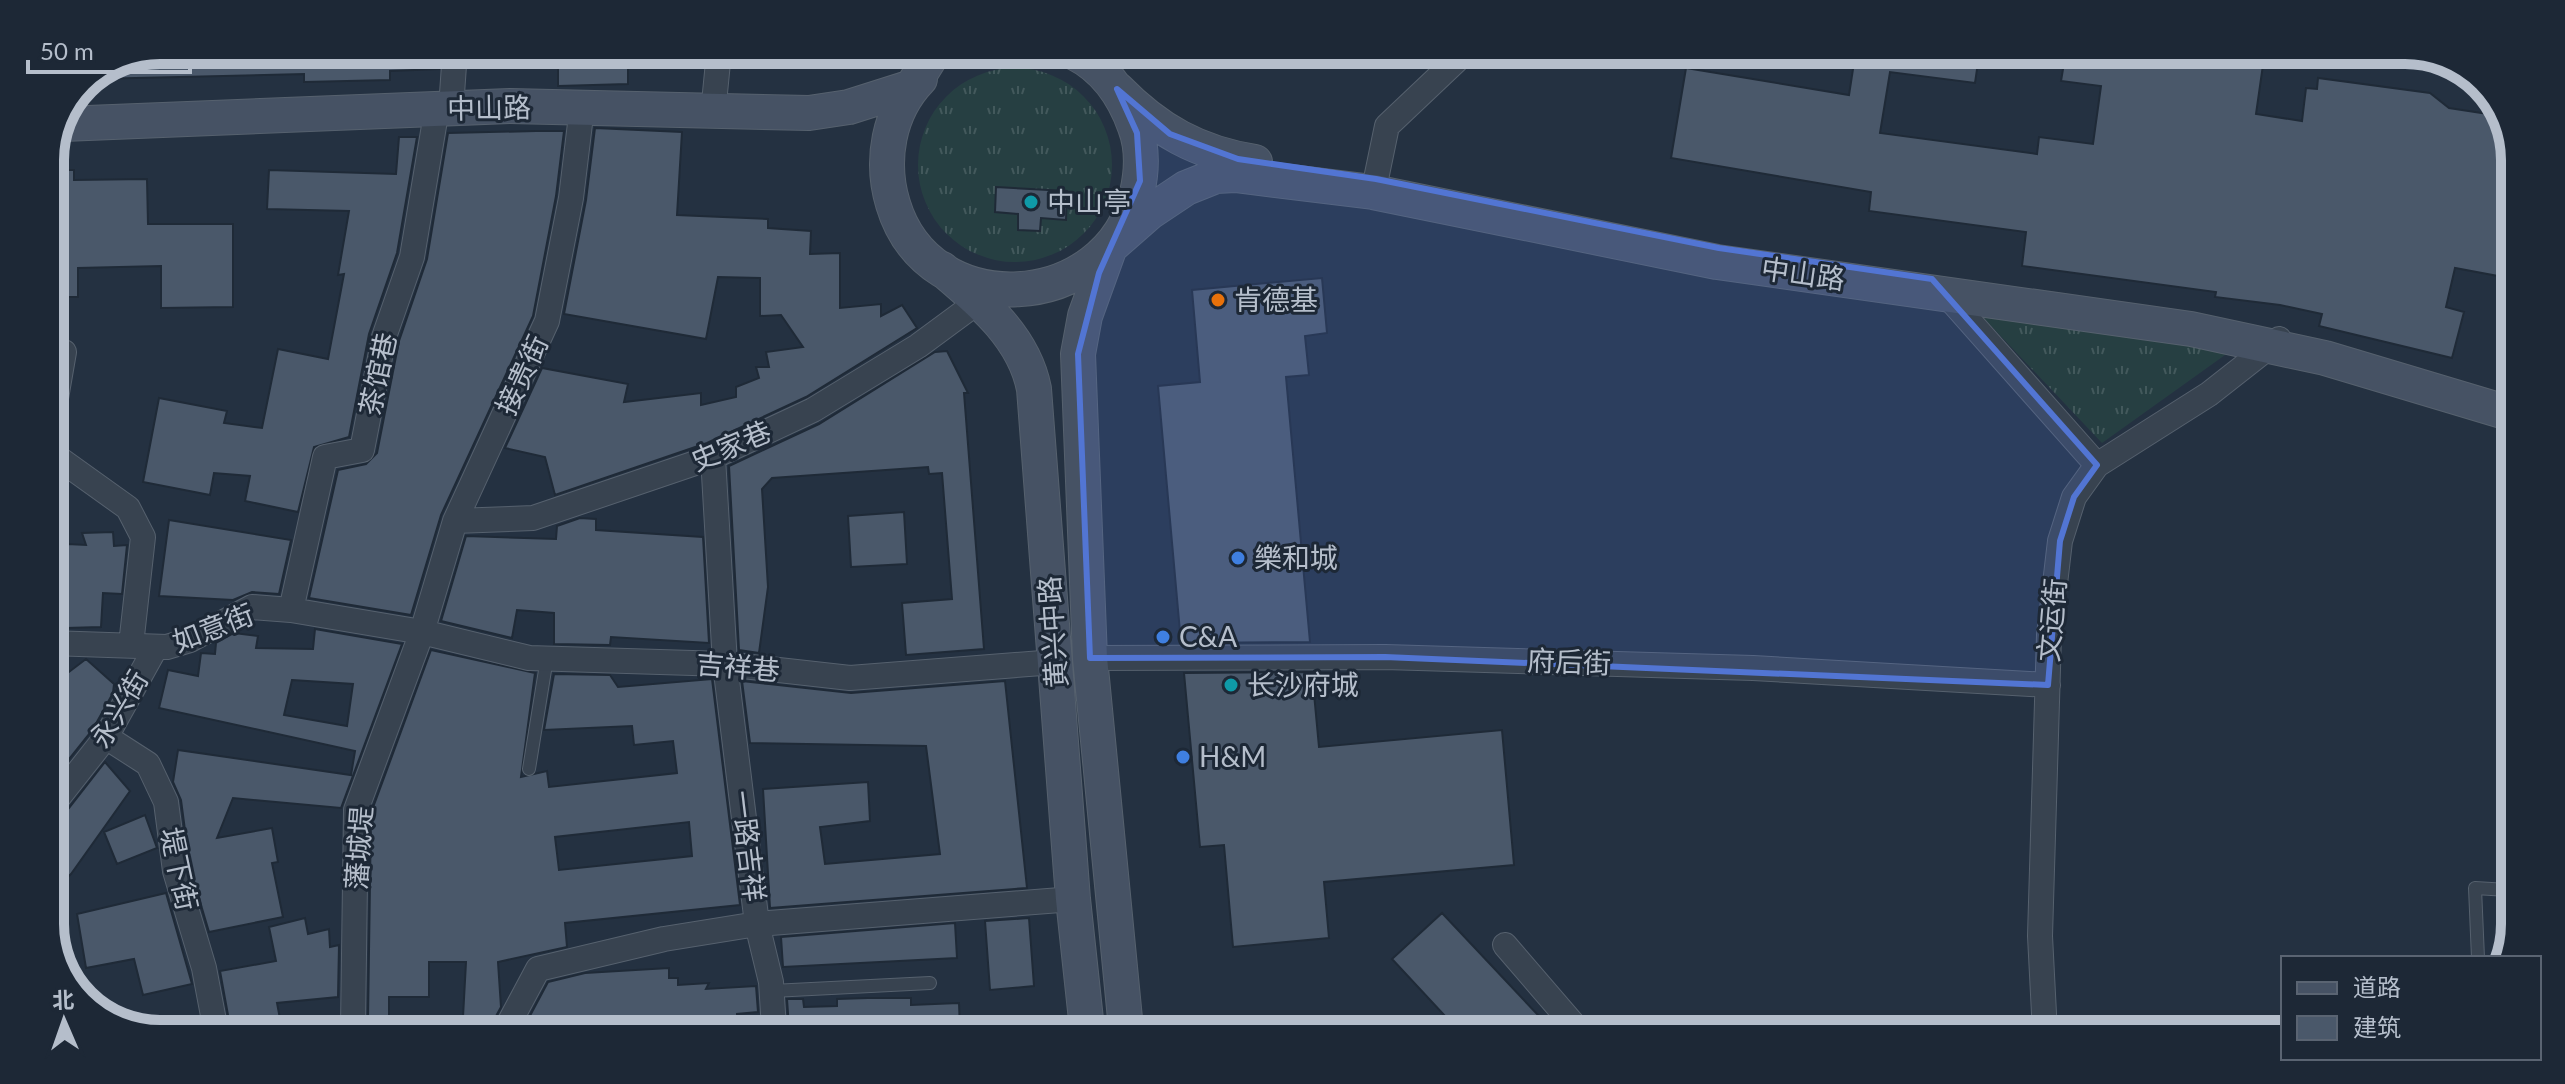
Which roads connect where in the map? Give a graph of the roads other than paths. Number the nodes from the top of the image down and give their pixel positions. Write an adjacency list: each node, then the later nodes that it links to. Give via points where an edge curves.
1 (452, 64): 10 (street)
2 (718, 64): 11 (street)
3 (926, 64): 7 (street, 黄兴中路)
4 (938, 64): 7 (street)
5 (1089, 64): 8 (street, 中山路)
6 (1452, 64): 13 (street, via 1387,126)
7 (912, 87): 11 (street, 中山路, via 828,111); 15 (street, 黄兴中路, via 889,137 887,174 904,228)
8 (1117, 89): 13 (street, 中山路, via 1170,134 1215,154); 14 (street, via 1137,133 1141,169 1134,205)
9 (582, 107): 10 (street, 中山路); 11 (street, 中山路); 24 (street, 接贵街, via 547,321)
10 (444, 108): 12 (street, 中山路); 25 (street, 茶馆巷, via 412,257 384,337 362,450 325,457)
11 (713, 113)
12 (71, 124)
13 (1376, 179): 16 (street, 中山路)
14 (1110, 247): 15 (street, 中山路, via 1077,274 1037,289 994,289); 16 (street, 中山路, via 1186,188 1235,175 1373,192 1717,262); 30 (street, 黄兴中路, via 1085,316 1077,370)
15 (942, 269): 17 (street, 黄兴中路)
16 (1939, 287): 18 (street, 中山路); 23 (street)
17 (979, 301): 21 (street, 史家巷, via 918,346 813,410); 31 (street, 黄兴中路, via 1019,347 1030,369)
18 (2278, 340): 19 (street, 中山路); 20 (street, 中山路); 23 (street, via 2175,418)
19 (2501, 394)
20 (2501, 411)
21 (713, 457): 24 (street, 史家巷, via 533,518); 32 (street, 一路吉祥)
22 (64, 462): 28 (street, via 128,508 143,537)
23 (2097, 465): 33 (street, 文运街, via 2074,497 2060,541)
24 (455, 521): 26 (street, 接贵街)
25 (291, 610): 26 (street, 如意街); 28 (street, 如意街, via 252,607 190,640)
26 (422, 632): 29 (street, 吉祥巷); 45 (street, 藩城堤, via 356,810)
27 (64, 643): 28 (street, 如意街)
28 (144, 646): 34 (street, 永兴街)
29 (547, 658): 32 (street, 吉祥巷); 35 (lane)
30 (1090, 658): 33 (street, 府后街, via 1400,657 1753,668); 49 (street, 黄兴中路)
31 (1055, 662): 32 (street, 吉祥巷, via 850,678); 38 (street, 黄兴中路)
32 (725, 664): 39 (street, 一路吉祥)
33 (2048, 685): 51 (street, 文运街, via 2040,936)
34 (106, 737): 36 (street, 永兴街); 44 (street, 堤下街, via 148,764 166,802 175,871)
35 (529, 769)
36 (64, 790)
37 (2501, 890): 41 (lane, via 2475,888)
38 (1073, 899): 39 (street); 48 (street, 黄兴中路)
39 (757, 924): 43 (street, 一路吉祥); 46 (street, via 664,939 538,969)
40 (1505, 945): 50 (street)
41 (2478, 956)
42 (930, 983): 43 (lane)
43 (772, 991): 47 (street, 一路吉祥)
44 (214, 1020)
45 (353, 1020)
46 (511, 1020)
47 (774, 1020)
48 (1086, 1020)
49 (1125, 1020)
50 (1570, 1020)
51 (2044, 1020)

